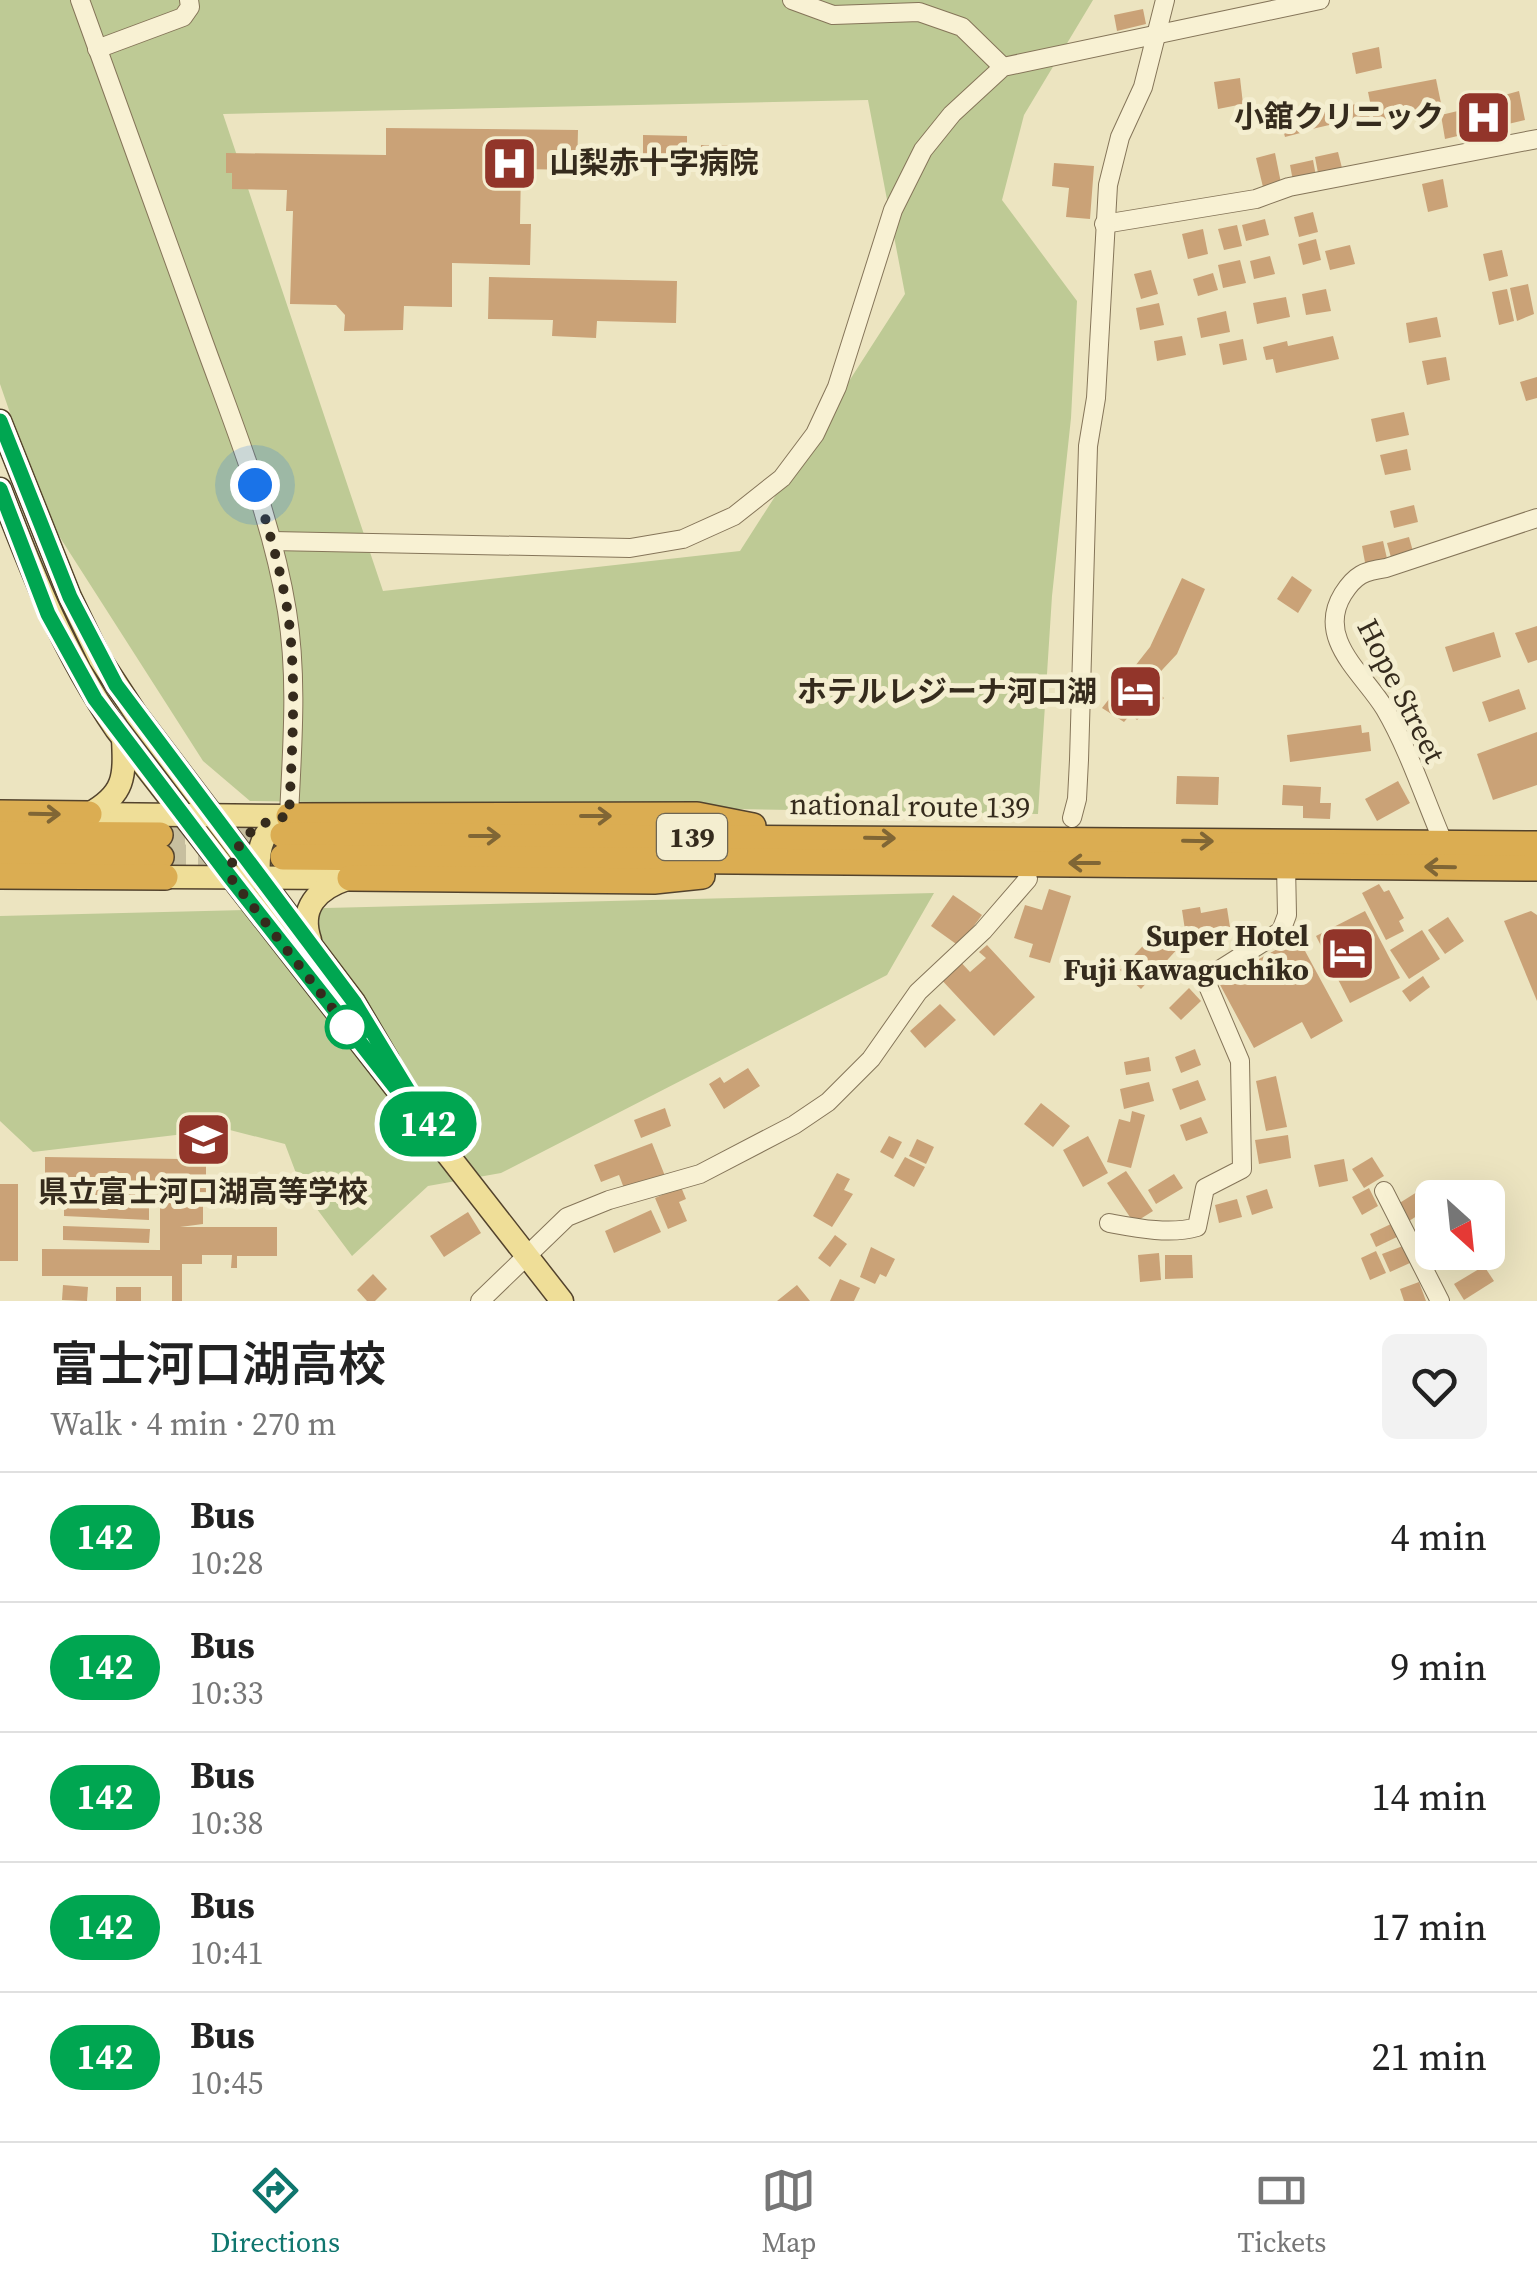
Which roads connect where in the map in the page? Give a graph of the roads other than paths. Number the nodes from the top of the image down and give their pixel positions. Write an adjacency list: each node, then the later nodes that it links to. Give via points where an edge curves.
1 (80, 0): 7 (street)
2 (189, 0): 7 (street, via 183,17)
3 (792, 0): 8 (street, via 833,15 919,12 962,28)
4 (1165, 0): 6 (street)
5 (1320, 0): 6 (street)
6 (1155, 33): 8 (street); 10 (street, via 1143,87 1120,137)
7 (98, 49): 14 (street)
8 (1004, 68): 14 (street, via 922,150 893,210 815,434 782,478 734,516 683,539 630,548)
9 (1537, 139): 10 (street)
10 (1104, 224): 20 (street)
11 (0, 421): 19 (main road, via 100,660)
12 (0, 489): 15 (main road, via 62,642)
13 (1537, 518): 24 (street, Hope Street, via 1364,571 1334,612 1334,632 1385,708)
14 (272, 541): 22 (street, via 292,650)
15 (123, 738): 17 (main road, via 116,795); 18 (main road)
16 (0, 813): 17 (highway, one-way to 17)
17 (90, 814): 18 (main road)
18 (183, 816): 19 (main road); 23 (main road)
19 (214, 816): 22 (main road); 23 (main road); 26 (main road)
20 (1072, 818)
21 (0, 834): 28 (highway)
22 (285, 836): 26 (main road, via 263,823); 27 (highway, national route 139 / 139); 27 (highway, one-way to 27, via 696,815); 33 (main road, via 268,830)
23 (202, 841): 28 (main road, via 189,862); 34 (main road)
24 (1444, 844): 25 (highway, national route 139 / 139); 27 (highway, national route 139 / 139, one-way to 24)
25 (1537, 844)
26 (237, 847): 33 (main road); 34 (main road)
27 (811, 851): 30 (highway, national route 139 / 139, one-way to 27); 35 (highway, via 654,881)
28 (162, 856): 29 (highway); 32 (highway); 34 (main road)
29 (0, 857)
30 (1286, 866): 31 (highway, national route 139 / 139, one-way to 30); 40 (street, via 1281,930 1205,979 1240,1061 1242,1168 1205,1188 1197,1227)
31 (1537, 868)
32 (0, 876)
33 (259, 876): 34 (main road); 35 (main road); 37 (main road)
34 (230, 877): 38 (main road)
35 (350, 878): 37 (main road, via 330,884 309,905 306,928)
36 (1028, 879): 41 (street, via 918,992 871,1058 828,1102 700,1174 567,1217)
37 (313, 946): 38 (main road)
38 (443, 1148): 41 (main road)
39 (1384, 1191): 44 (street)
40 (1109, 1222)
41 (526, 1254): 42 (street); 43 (main road)
42 (480, 1301)
43 (562, 1301)
44 (1440, 1301)

